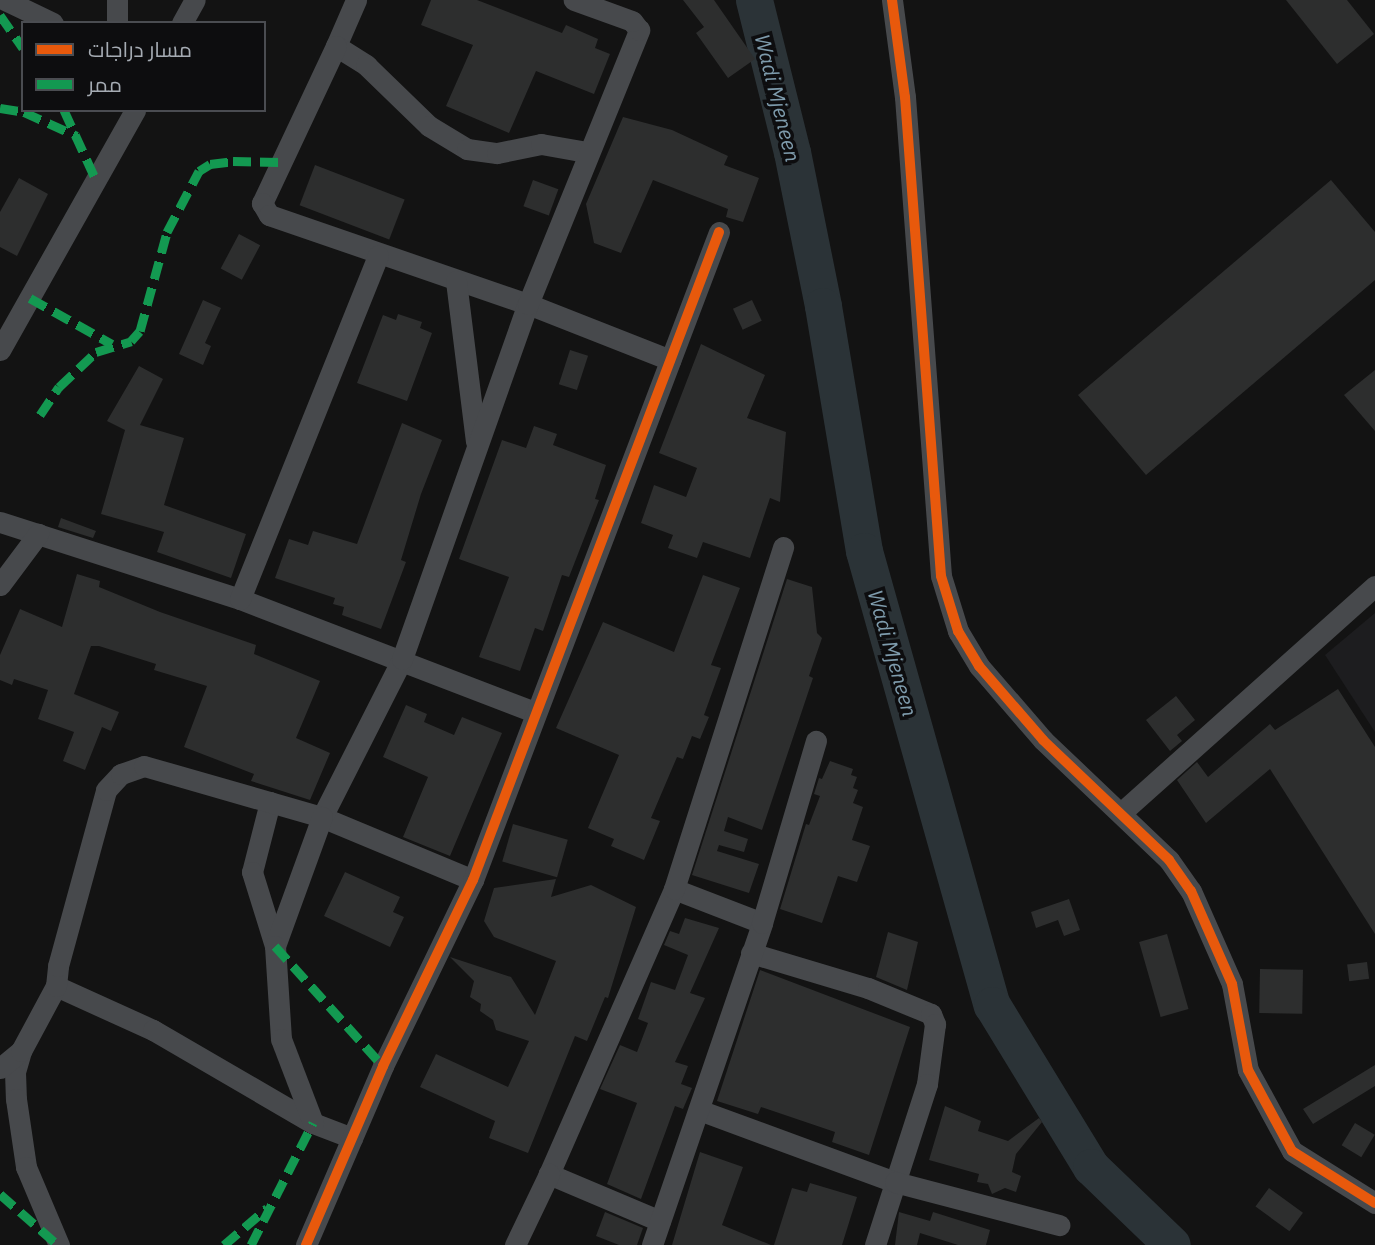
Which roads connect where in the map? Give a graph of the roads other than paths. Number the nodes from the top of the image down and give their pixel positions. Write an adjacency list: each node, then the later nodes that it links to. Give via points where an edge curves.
1 (5, 0): 7 (street)
2 (117, 0): 8 (street)
3 (195, 0): 9 (street)
4 (356, 0): 10 (street)
5 (574, 0): 12 (street, via 632,21 639,30)
6 (892, 0): 30 (street, via 905,97 942,576 958,631 979,666 1044,740)
7 (49, 21)
8 (117, 21)
9 (183, 21)
10 (336, 46): 12 (street, via 366,65 429,126 467,149 497,153 541,144); 14 (street, via 262,203 269,215)
11 (134, 112): 17 (street)
12 (587, 152): 16 (street)
13 (719, 232): 18 (street)
14 (378, 256): 15 (street); 25 (street)
15 (456, 281): 16 (street); 19 (street)
16 (528, 304): 18 (street); 19 (street)
17 (0, 350)
18 (670, 360): 27 (street)
19 (477, 449): 26 (street)
20 (0, 523): 21 (street)
21 (38, 534): 23 (street); 25 (street)
22 (783, 547): 33 (street)
23 (0, 585)
24 (1375, 586): 30 (street)
25 (240, 599): 26 (street)
26 (402, 659): 27 (street); 31 (street)
27 (534, 712): 32 (street)
28 (816, 741): 34 (street)
29 (270, 802): 31 (street); 35 (street, via 252,872); 37 (street, via 144,766 121,774 106,790)
30 (1122, 812): 45 (street, via 1169,860 1191,891 1232,985 1248,1070 1292,1150)
31 (322, 817): 32 (street); 35 (street)
32 (473, 880): 42 (street)
33 (674, 889): 34 (street); 43 (street)
34 (762, 923): 36 (street)
35 (275, 946): 41 (street, via 281,1039)
36 (751, 953): 40 (street); 44 (street, via 931,1014 936,1037 927,1084)
37 (56, 986): 38 (street); 41 (street, via 153,1030)
38 (21, 1051): 39 (street); 48 (street, via 15,1072 16,1099 26,1167)
39 (0, 1068)
40 (699, 1110): 44 (street); 46 (street)
41 (313, 1123): 42 (street)
42 (352, 1138): 49 (street)
43 (549, 1174): 46 (street); 50 (street)
44 (895, 1182): 47 (street); 52 (street)
45 (1375, 1203)
46 (660, 1221): 51 (street)
47 (1059, 1225)
48 (59, 1245)
49 (306, 1245)
50 (514, 1245)
51 (652, 1245)
52 (875, 1245)

